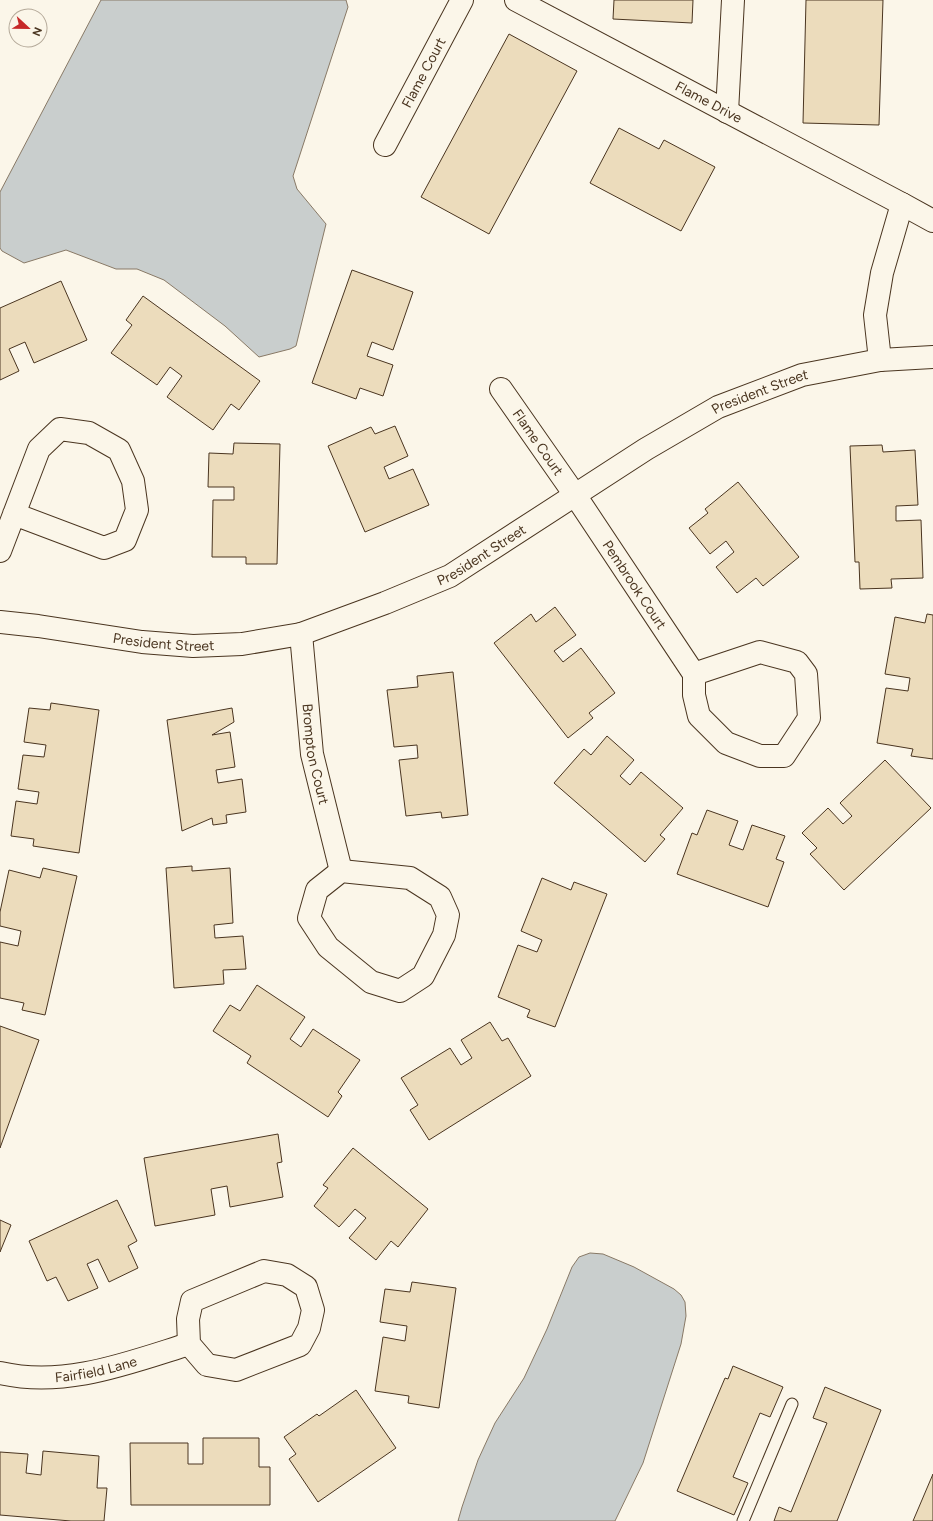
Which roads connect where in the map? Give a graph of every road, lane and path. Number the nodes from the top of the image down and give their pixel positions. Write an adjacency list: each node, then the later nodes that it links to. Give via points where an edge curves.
1 (462, 0): 5 (street, Flame Court)
2 (516, 0): 4 (street, Flame Drive)
3 (733, 0): 4 (street)
4 (727, 112): 6 (street, Flame Drive)
5 (385, 145)
6 (902, 204): 7 (street, Flame Drive); 9 (street, via 882,273 875,314)
7 (933, 221)
8 (933, 357): 9 (street, President Street)
9 (880, 360): 11 (street, President Street, via 802,375 718,407 646,448)
10 (501, 389): 11 (street, Flame Court)
11 (575, 495): 15 (street, President Street, via 450,576); 16 (street, Pembrook Court)
12 (14, 514): 12 (street, via 39,449 60,429 89,433 119,450 133,481 137,510 125,540 104,548); 13 (street)
13 (0, 551)
14 (0, 622): 15 (street, President Street, via 142,642 193,646 242,644)
15 (301, 634): 17 (street, Brompton Court, via 312,754)
16 (694, 674): 16 (street, via 760,652 797,662 806,674 809,718 784,756 760,756 726,743 699,716 694,695)
17 (341, 871): 17 (street, via 410,878 440,897 448,916 444,935 423,976 400,991 371,982 328,947 309,918 317,890)
18 (189, 1344): 18 (street, via 207,1365 236,1370 300,1345 309,1328 313,1310 306,1287 287,1276 264,1271 192,1301 188,1319); 19 (street, Fairfield Lane, via 89,1373 56,1378)
19 (0, 1373)
20 (792, 1404): 21 (lane)
21 (743, 1521)

